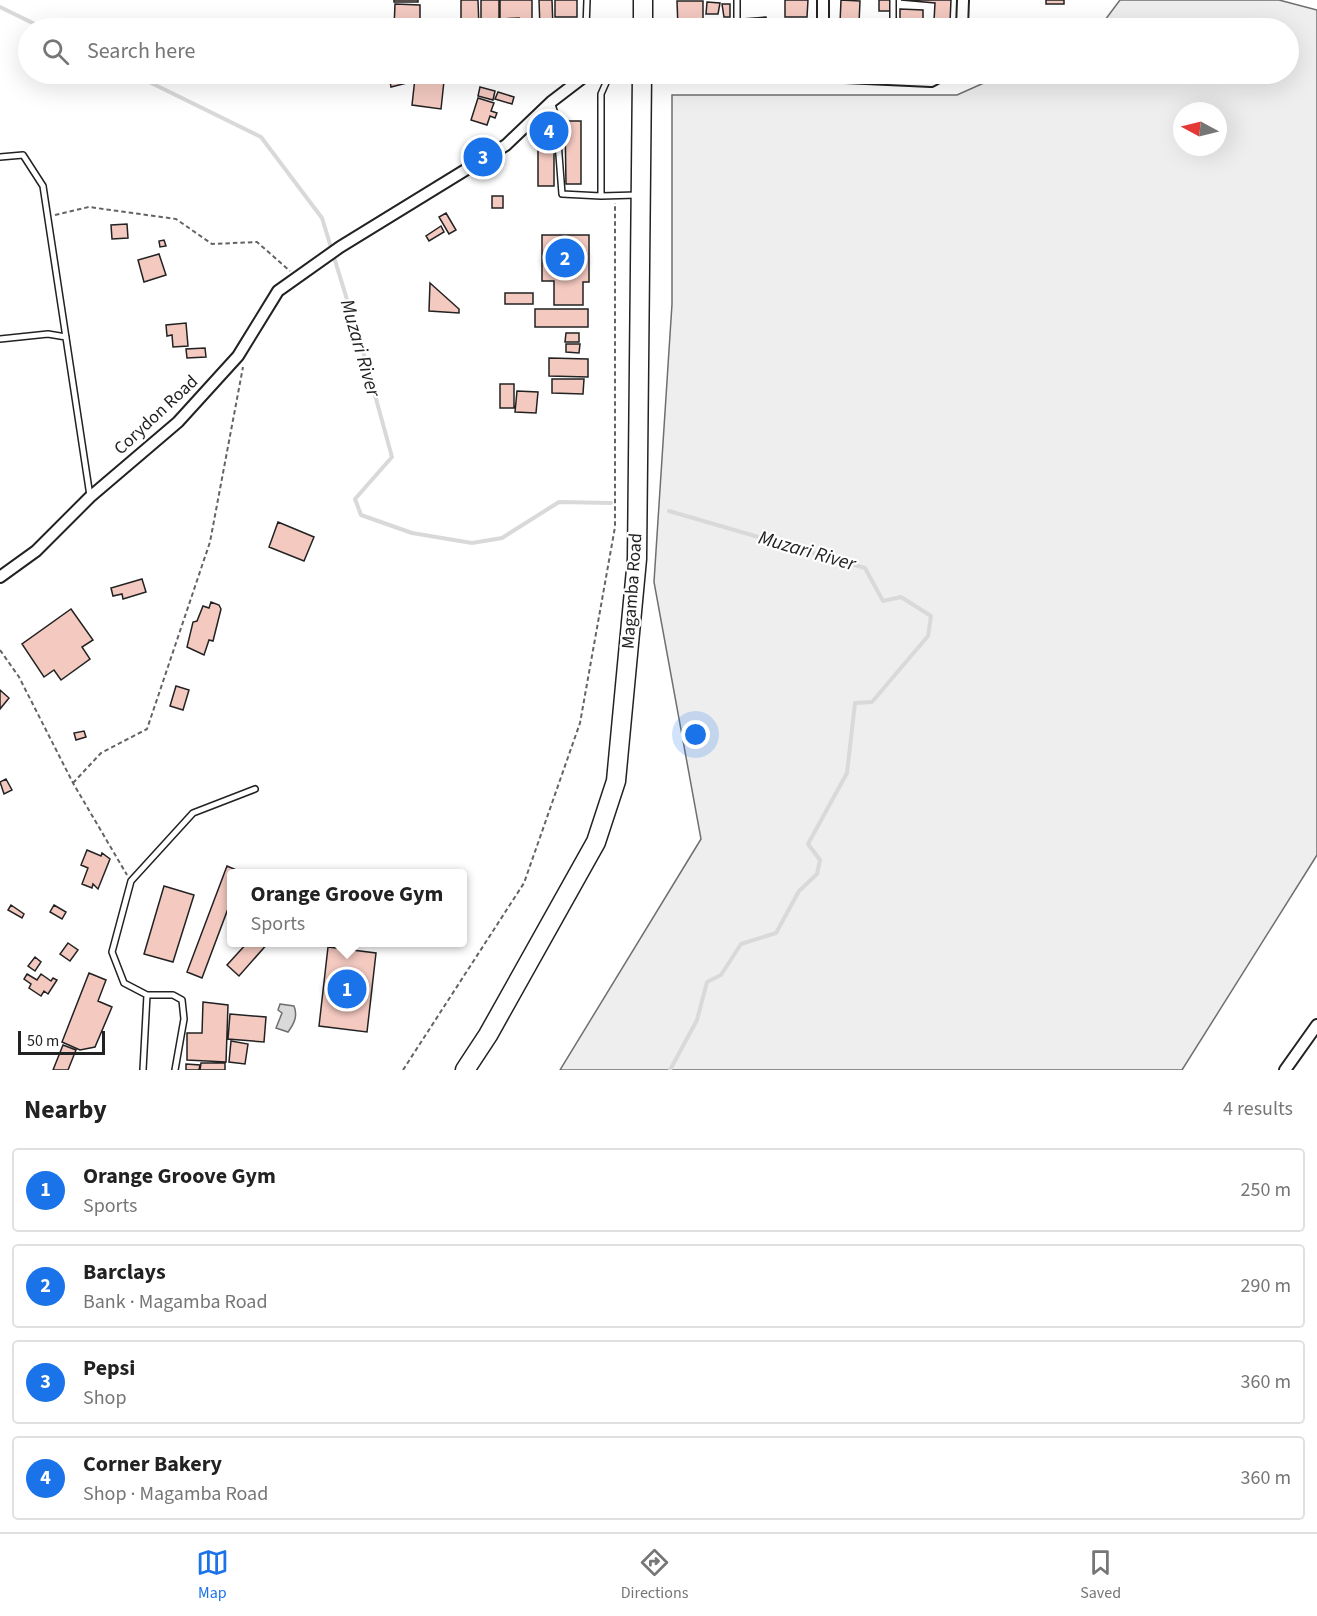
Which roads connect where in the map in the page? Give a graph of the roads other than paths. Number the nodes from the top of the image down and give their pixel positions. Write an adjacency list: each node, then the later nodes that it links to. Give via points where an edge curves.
1 (587, 0): 7 (lane)
2 (643, 0): 8 (highway)
3 (737, 0): 9 (lane)
4 (823, 0): 10 (street)
5 (893, 0): 11 (lane)
6 (963, 0): 12 (street)
7 (586, 18)
8 (643, 18)
9 (737, 18)
10 (823, 18)
11 (892, 18)
12 (962, 18)
13 (574, 84): 16 (street, Corydon Road)
14 (606, 84): 19 (lane, via 601,94)
15 (642, 84): 18 (highway, Magamba Road)
16 (551, 102): 19 (lane, via 556,116 562,194); 22 (street, Corydon Road, via 506,145 340,247 278,291 238,356 178,422)
17 (0, 158): 20 (lane, via 23,155 43,186)
18 (642, 195): 19 (lane); 29 (highway, Magamba Road, via 637,559 616,782 596,842)
19 (601, 196)
20 (66, 337): 21 (lane, via 48,334); 22 (lane)
21 (0, 339)
22 (90, 497): 23 (street, Corydon Road, via 36,551)
23 (0, 577)
24 (255, 789): 25 (lane, via 193,813 131,881 112,952 124,983)
25 (147, 995): 27 (lane); 28 (lane, via 182,1000)
26 (1317, 1025): 30 (street)
27 (143, 1070)
28 (175, 1070)
29 (465, 1070)
30 (1286, 1070)

